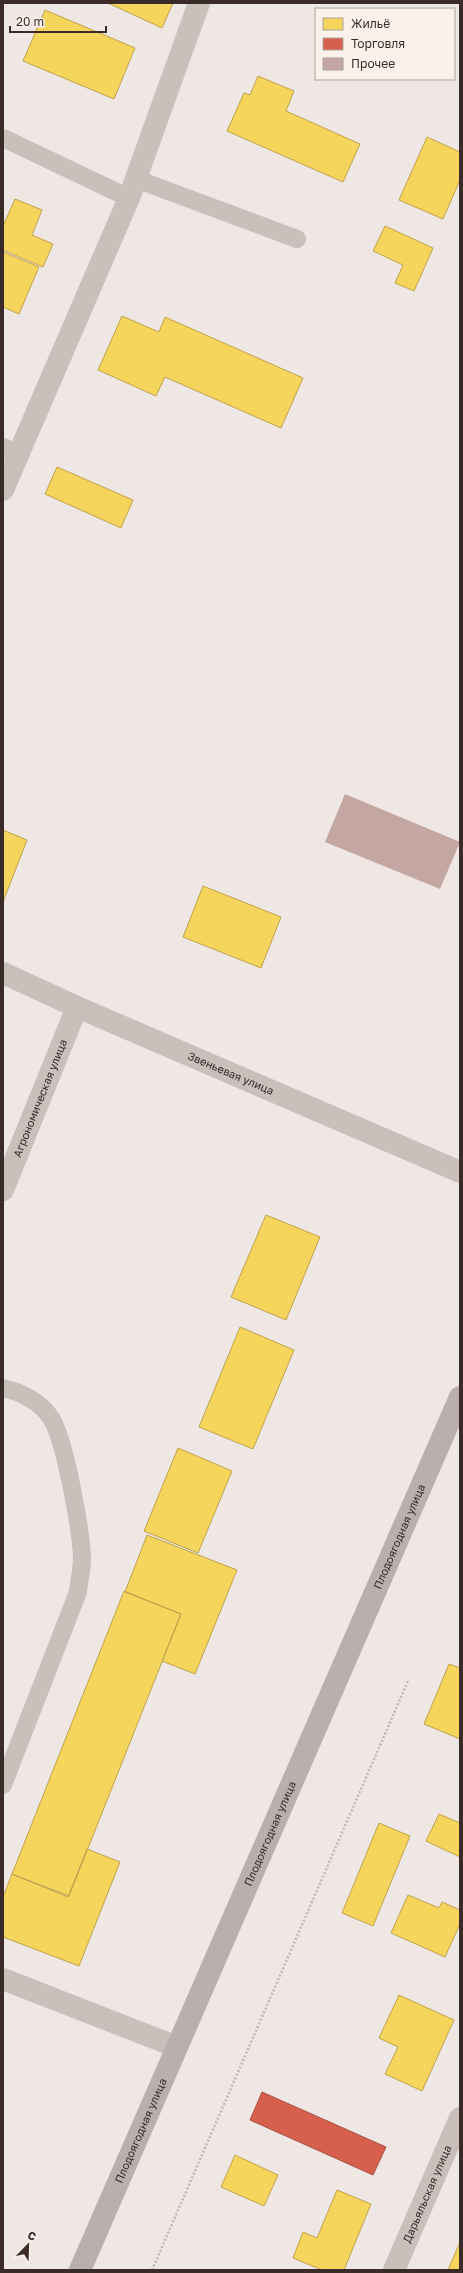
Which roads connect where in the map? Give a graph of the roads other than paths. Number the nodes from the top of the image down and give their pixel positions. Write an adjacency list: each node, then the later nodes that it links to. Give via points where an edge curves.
1 (199, 3): 3 (street)
2 (3, 138): 3 (lane)
3 (132, 188): 4 (lane); 5 (street)
4 (297, 239)
5 (11, 451): 6 (street)
6 (3, 490)
7 (3, 973): 8 (street, Звеньевая улица)
8 (77, 1007): 9 (street, Звеньевая улица); 10 (street, Агрономическая улица)
9 (460, 1172)
10 (3, 1190)
11 (3, 1388): 13 (lane, via 37,1402 52,1418 61,1439 80,1535 82,1559 78,1592)
12 (460, 1397): 15 (street, Плодоягодная улица)
13 (3, 1786)
14 (3, 1979): 15 (street)
15 (177, 2047): 17 (street, Плодоягодная улица)
16 (460, 2118): 18 (street, Дарьяльская улица)
17 (80, 2270)
18 (394, 2270)

